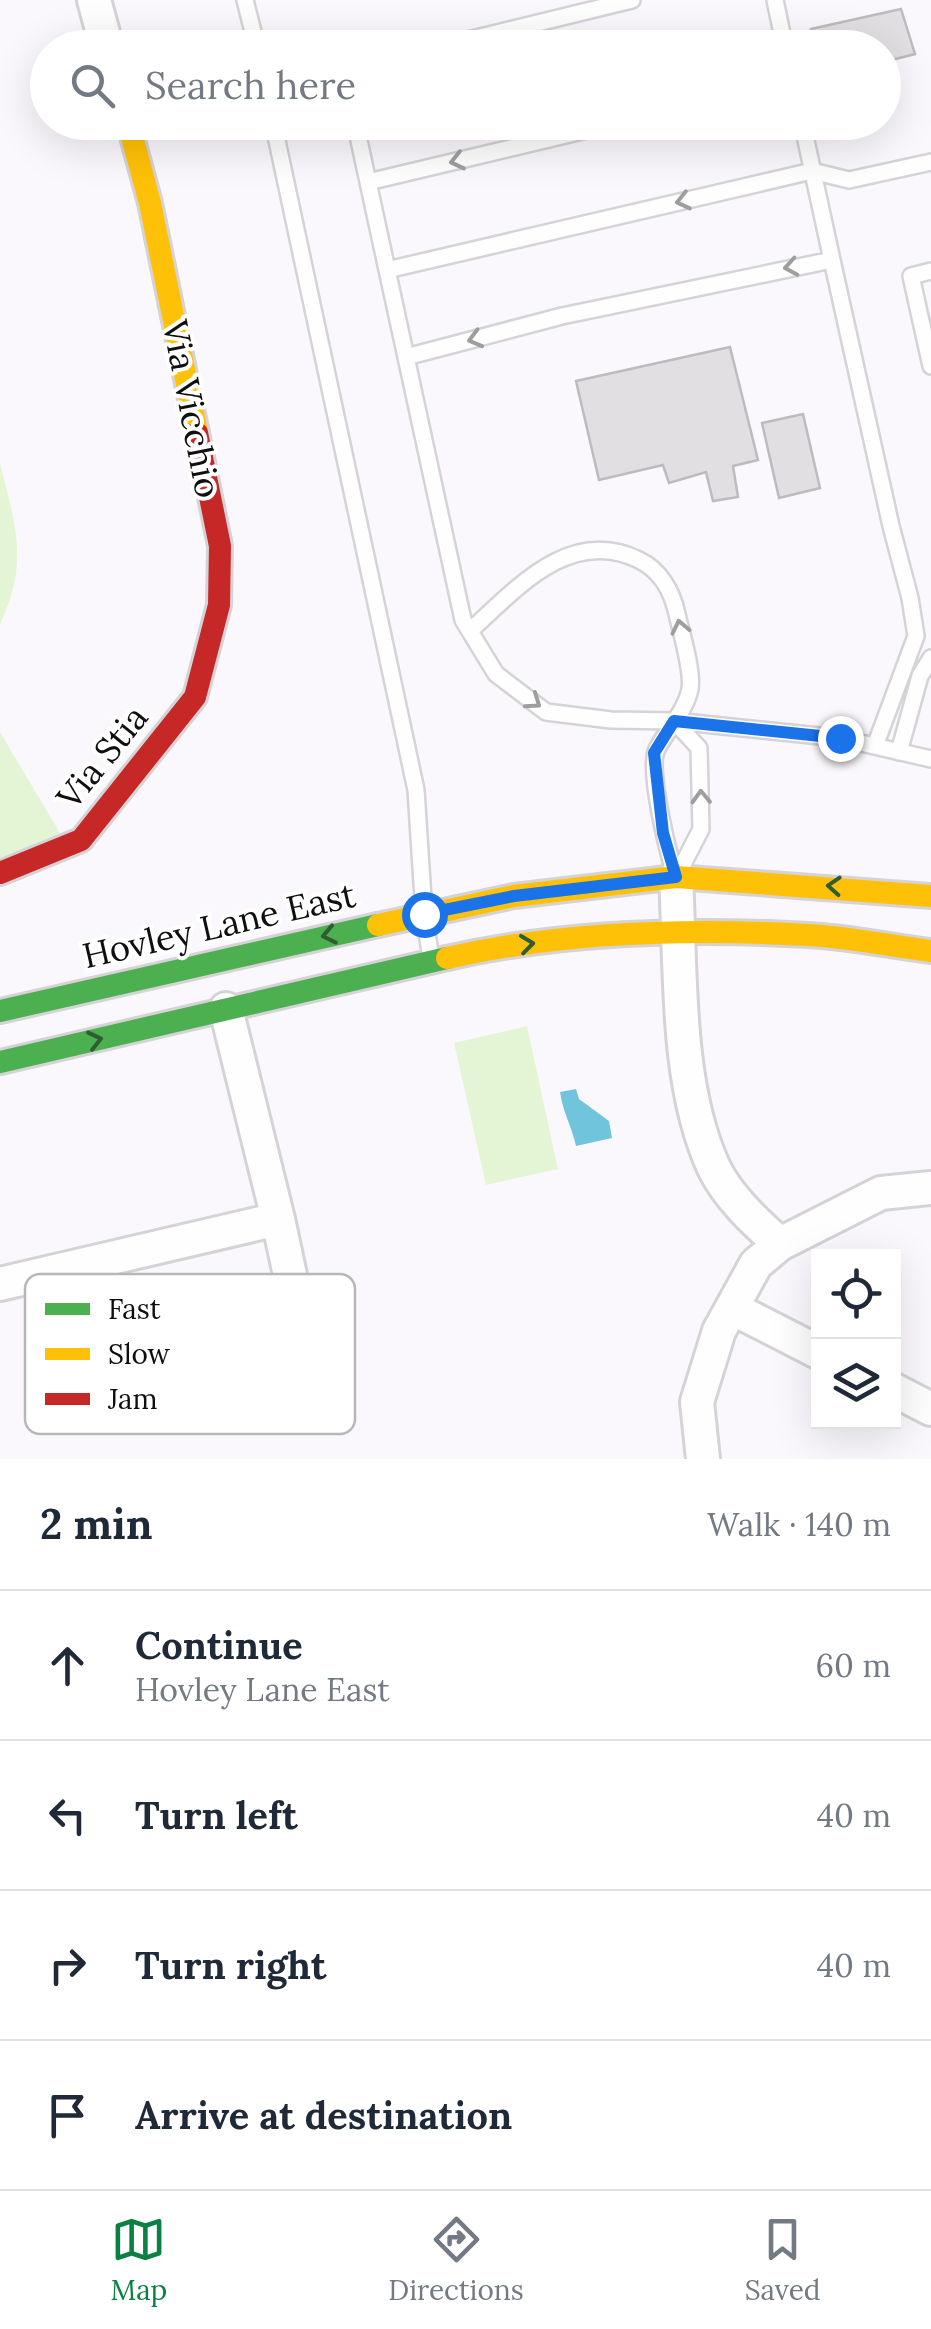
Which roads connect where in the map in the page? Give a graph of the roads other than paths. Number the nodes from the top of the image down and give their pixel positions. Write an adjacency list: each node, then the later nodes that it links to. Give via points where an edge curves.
1 (94, 0): 5 (street)
2 (246, 0): 6 (lane)
3 (632, 0): 7 (lane)
4 (774, 0): 8 (lane)
5 (102, 30)
6 (252, 30)
7 (509, 30)
8 (781, 30)
9 (133, 140): 25 (main road, Via Vicchio, via 220,546 219,606)
10 (278, 140): 33 (lane, via 416,790)
11 (359, 140): 16 (lane)
12 (544, 140): 16 (lane, one-way to 16)
13 (806, 140): 15 (lane)
14 (931, 162): 15 (lane, via 849,180)
15 (812, 170): 17 (lane); 18 (lane, one-way to 18)
16 (368, 182): 18 (lane)
17 (832, 260): 20 (lane, one-way to 20, via 562,316); 23 (lane, via 890,526)
18 (387, 270): 20 (lane)
19 (931, 272): 21 (lane, via 910,276)
20 (406, 357): 22 (lane)
21 (931, 366)
22 (470, 631): 26 (lane, one-way to 26, via 496,674 546,712); 26 (lane, one-way to 22, via 690,688 676,608 662,578 630,556 604,550 560,558 536,571)
23 (923, 637): 27 (lane)
24 (931, 658): 28 (lane)
25 (195, 697): 30 (main road, Via Stia, via 81,840)
26 (674, 721): 27 (lane); 31 (lane, via 654,753 663,833); 31 (lane, one-way to 26, via 701,829 699,748)
27 (875, 746): 28 (lane)
28 (899, 752): 29 (lane)
29 (931, 759)
30 (0, 874)
31 (676, 877): 32 (main road, Hovley Lane East, one-way to 31); 33 (main road, Hovley Lane East); 34 (street)
32 (931, 896)
33 (424, 914): 36 (lane); 38 (main road, Hovley Lane East, one-way to 38)
34 (679, 932): 35 (main road, via 811,936); 36 (main road, one-way to 34, via 577,938); 42 (street, via 695,1113 715,1171)
35 (931, 952)
36 (432, 962): 37 (main road)
37 (226, 1009): 39 (main road, one-way to 37); 41 (street)
38 (0, 1012)
39 (0, 1062)
40 (931, 1188): 42 (street, via 881,1193)
41 (278, 1219): 43 (street); 44 (street)
42 (780, 1244): 47 (street, via 756,1264)
43 (43, 1274)
44 (290, 1274)
45 (25, 1278): 46 (street)
46 (0, 1284)
47 (732, 1308): 48 (street); 51 (street, via 697,1402)
48 (811, 1348)
49 (901, 1394): 50 (street)
50 (931, 1409)
51 (702, 1459)

